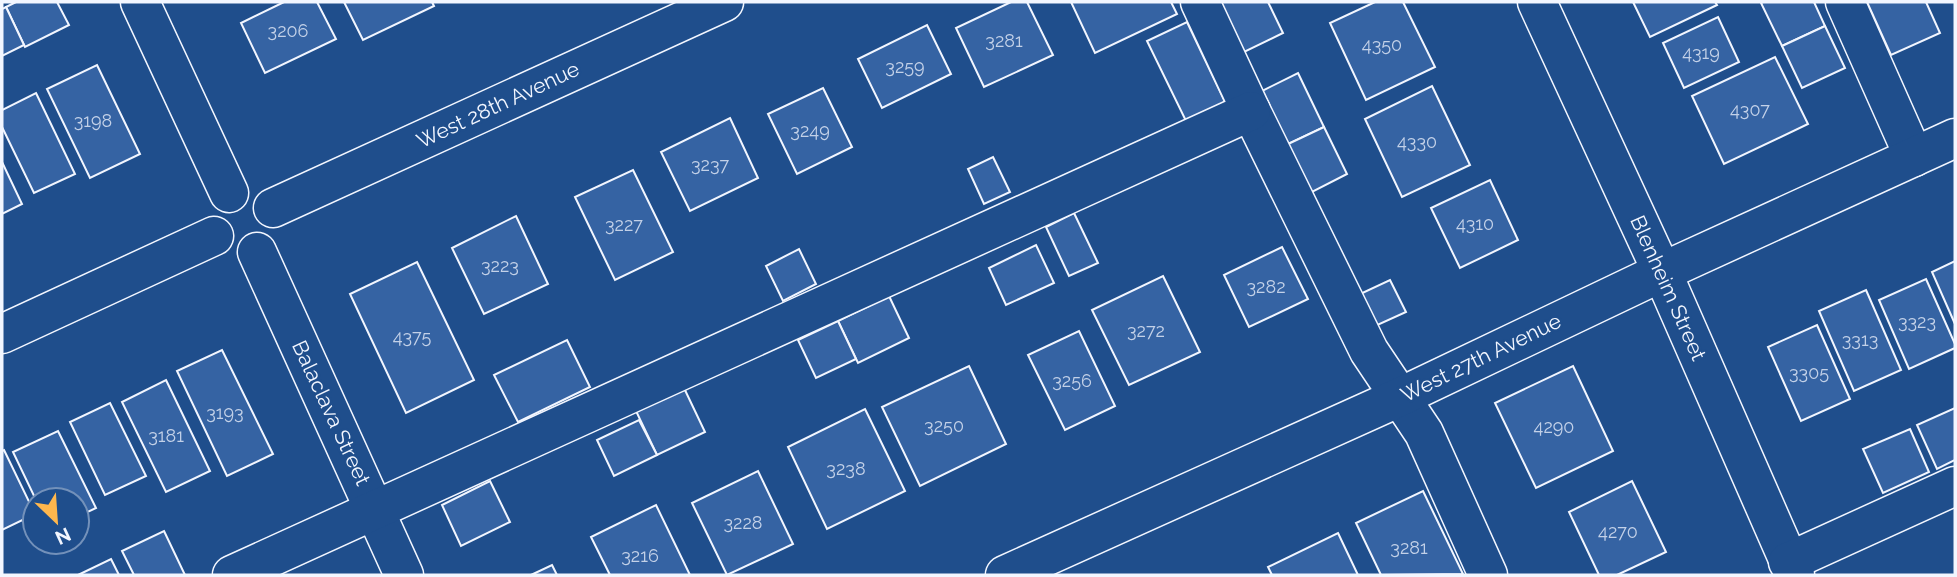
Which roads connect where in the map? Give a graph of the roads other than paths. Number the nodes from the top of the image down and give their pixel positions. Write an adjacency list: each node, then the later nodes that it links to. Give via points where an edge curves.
1 (140, 2): 9 (street)
2 (724, 2): 10 (street, West 28th Avenue)
3 (1200, 2): 6 (street)
4 (1537, 2): 13 (street, Blenheim Street)
5 (1845, 2): 8 (street)
6 (1251, 111): 15 (street, via 1369,351); 17 (street)
7 (1955, 138): 8 (street, West 27th Avenue)
8 (1914, 157): 13 (street, West 27th Avenue)
9 (229, 193): 10 (street, via 249,190); 11 (street, via 215,207)
10 (273, 208): 12 (street, via 272,238)
11 (214, 236): 12 (street, via 228,251); 14 (street)
12 (257, 252): 17 (street, Balaclava Street)
13 (1662, 272): 15 (street, West 27th Avenue); 18 (street, Blenheim Street)
14 (2, 334)
15 (1400, 397): 21 (street, West 27th Avenue); 22 (street, via 1424,433)
16 (1955, 486): 18 (street)
17 (374, 509): 19 (street); 20 (street, Balaclava Street)
18 (1791, 569)
19 (232, 575)
20 (404, 575)
21 (1005, 575)
22 (1488, 575)

